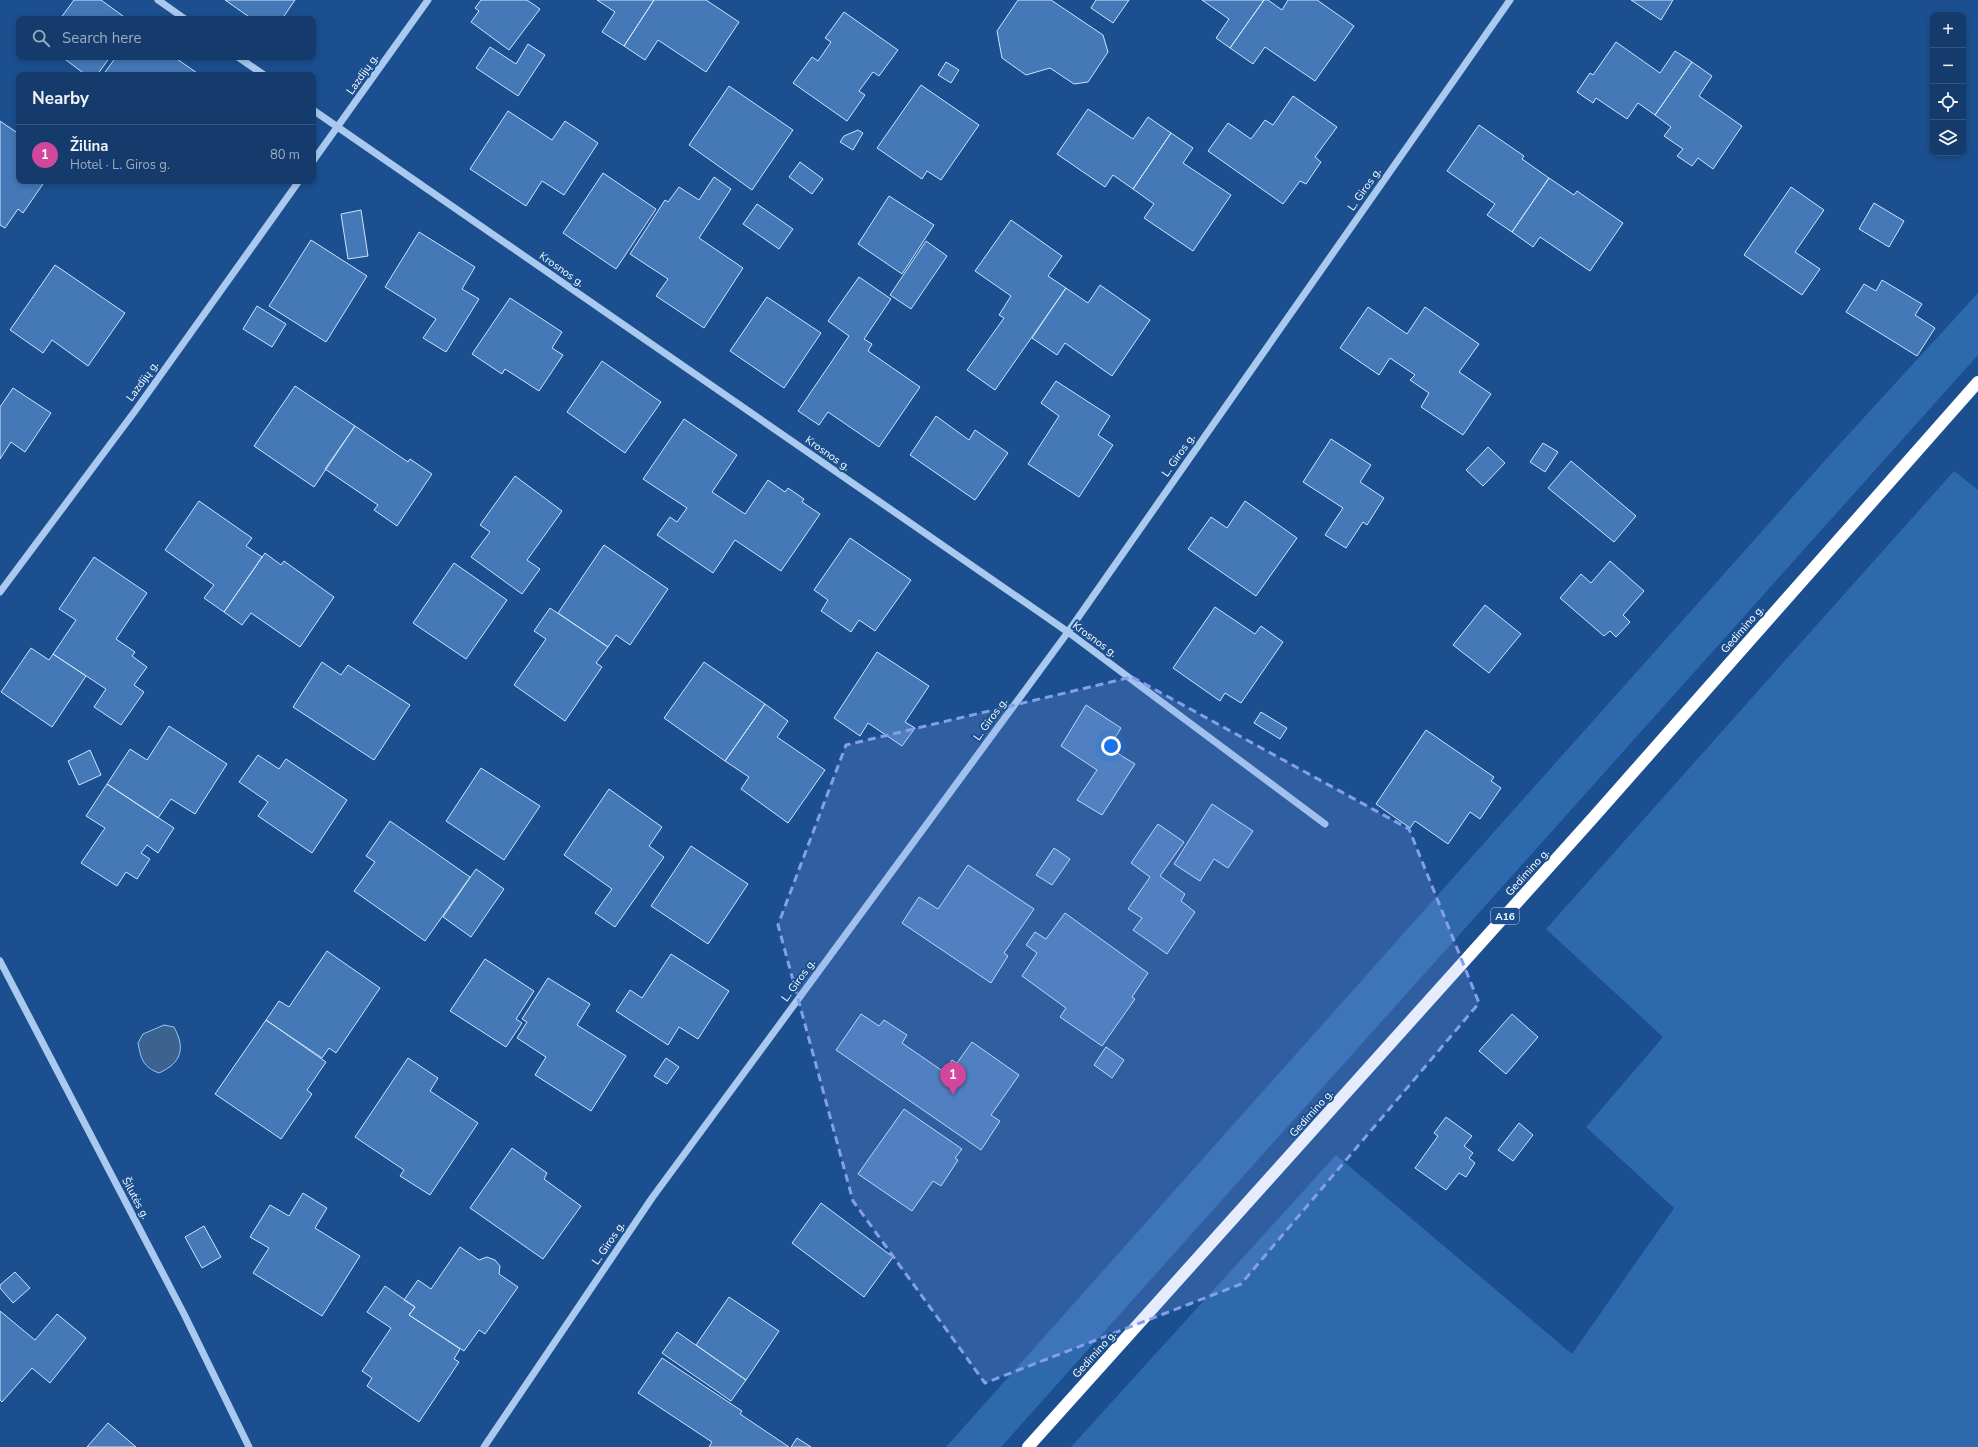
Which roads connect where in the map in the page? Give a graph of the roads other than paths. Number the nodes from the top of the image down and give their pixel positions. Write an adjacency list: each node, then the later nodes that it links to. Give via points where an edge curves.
1 (158, 0): 4 (street)
2 (428, 0): 8 (street, Lazdijų g.)
3 (1510, 0): 13 (street, L. Giros g.)
4 (181, 16)
5 (242, 60): 6 (street)
6 (260, 72)
7 (316, 112): 8 (street, Krosnos g.)
8 (337, 127): 9 (street, Lazdijų g.); 13 (street, Krosnos g.)
9 (316, 157)
10 (297, 184): 12 (street, Lazdijų g., via 135,411)
11 (1978, 382): 18 (highway, Gedimino g. / A16, via 1592,819)
12 (0, 592)
13 (1068, 632): 14 (street, Krosnos g.); 17 (street, L. Giros g., via 652,1198)
14 (1325, 824)
15 (0, 961): 16 (street, Šilutės g., via 184,1314)
16 (250, 1447)
17 (484, 1447)
18 (1028, 1447)

